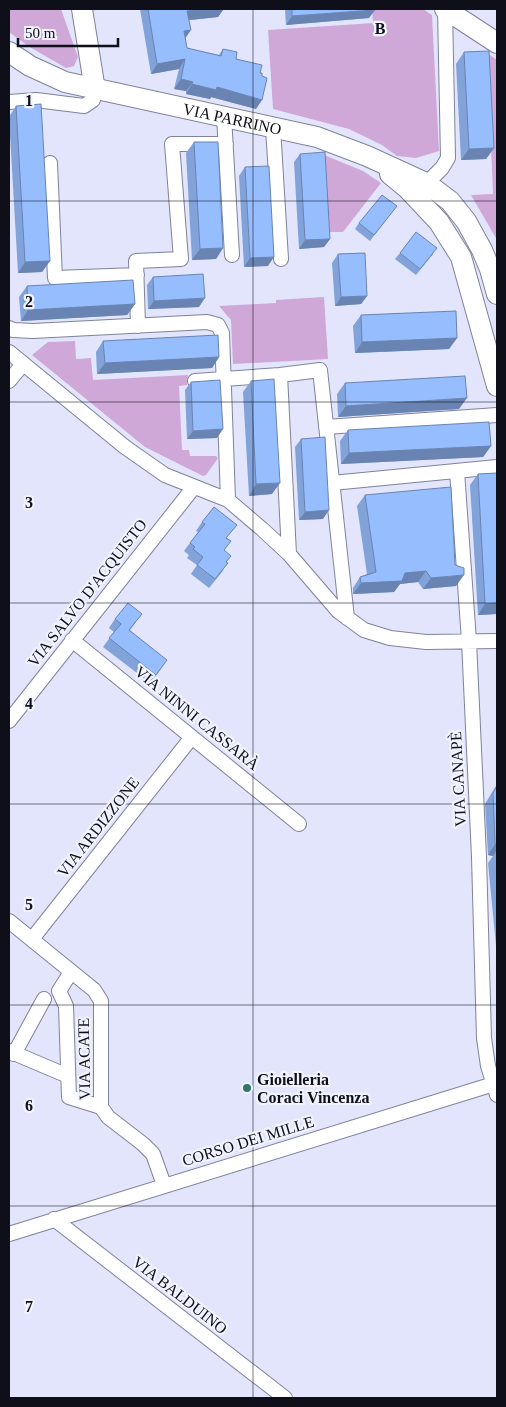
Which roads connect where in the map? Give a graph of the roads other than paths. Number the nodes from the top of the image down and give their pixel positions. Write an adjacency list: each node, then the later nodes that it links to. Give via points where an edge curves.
1 (82, 9): 5 (street)
2 (445, 9): 3 (street); 11 (street, via 448,158)
3 (497, 43)
4 (9, 52): 5 (street, VIA PARRINO, via 65,82)
5 (95, 90): 6 (street, via 93,100 84,106 36,100); 7 (street, VIA PARRINO)
6 (9, 102)
7 (224, 116): 8 (street, VIA PARRINO); 9 (street)
8 (273, 127): 11 (street, VIA PARRINO, via 317,137 367,156); 13 (street)
9 (226, 144): 12 (street); 14 (street, via 172,144 181,259 136,261)
10 (50, 164): 14 (street, via 55,278)
11 (420, 189): 15 (street, VIA PARRINO, via 450,201 466,221 482,250); 24 (street, VIA PARRINO, via 460,257)
12 (232, 255)
13 (281, 259)
14 (137, 275): 16 (street)
15 (497, 294)
16 (138, 326): 17 (street, via 32,331); 21 (street, via 207,322 218,325 222,333)
17 (9, 328)
18 (9, 352): 19 (street)
19 (23, 364): 22 (street); 30 (street, via 124,447 165,475)
20 (280, 375): 21 (street); 26 (street, via 320,370); 32 (street)
21 (223, 378): 23 (street); 31 (street)
22 (9, 381)
23 (195, 381)
24 (497, 386)
25 (497, 415): 26 (street)
26 (326, 427): 29 (street)
27 (497, 467): 28 (street)
28 (457, 471): 29 (street); 35 (street, VIA CANAPÈ)
29 (332, 483): 33 (street)
30 (194, 487): 31 (street); 34 (street, VIA SALVO D'ACQUISTO)
31 (228, 500): 32 (street)
32 (289, 554): 33 (street)
33 (347, 618): 35 (street, via 364,630 390,638 426,642)
34 (72, 640): 37 (street, VIA SALVO D'ACQUISTO); 38 (street, VIA NINNI CASSARÀ)
35 (470, 641): 36 (street); 46 (street, VIA CANAPÈ, via 484,1038 488,1066)
36 (497, 641)
37 (9, 721)
38 (192, 737): 39 (street, VIA NINNI CASSARÀ); 41 (street, VIA ARDIZZONE)
39 (299, 824)
40 (9, 920): 41 (street, VIA ACATE)
41 (32, 940): 42 (street, VIA ACATE)
42 (71, 972): 45 (street, via 59,991 66,1006); 47 (street, VIA ACATE, via 94,990 101,1001)
43 (44, 999): 44 (street)
44 (12, 1053): 45 (street)
45 (68, 1076): 47 (street, via 69,1097)
46 (496, 1088): 48 (street, CORSO DEI MILLE)
47 (101, 1107): 48 (street, VIA ACATE, via 108,1117 152,1154)
48 (164, 1185): 49 (street, CORSO DEI MILLE)
49 (54, 1219): 50 (street, CORSO DEI MILLE); 51 (street, VIA BALDUINO)
50 (9, 1234)
51 (284, 1398)

